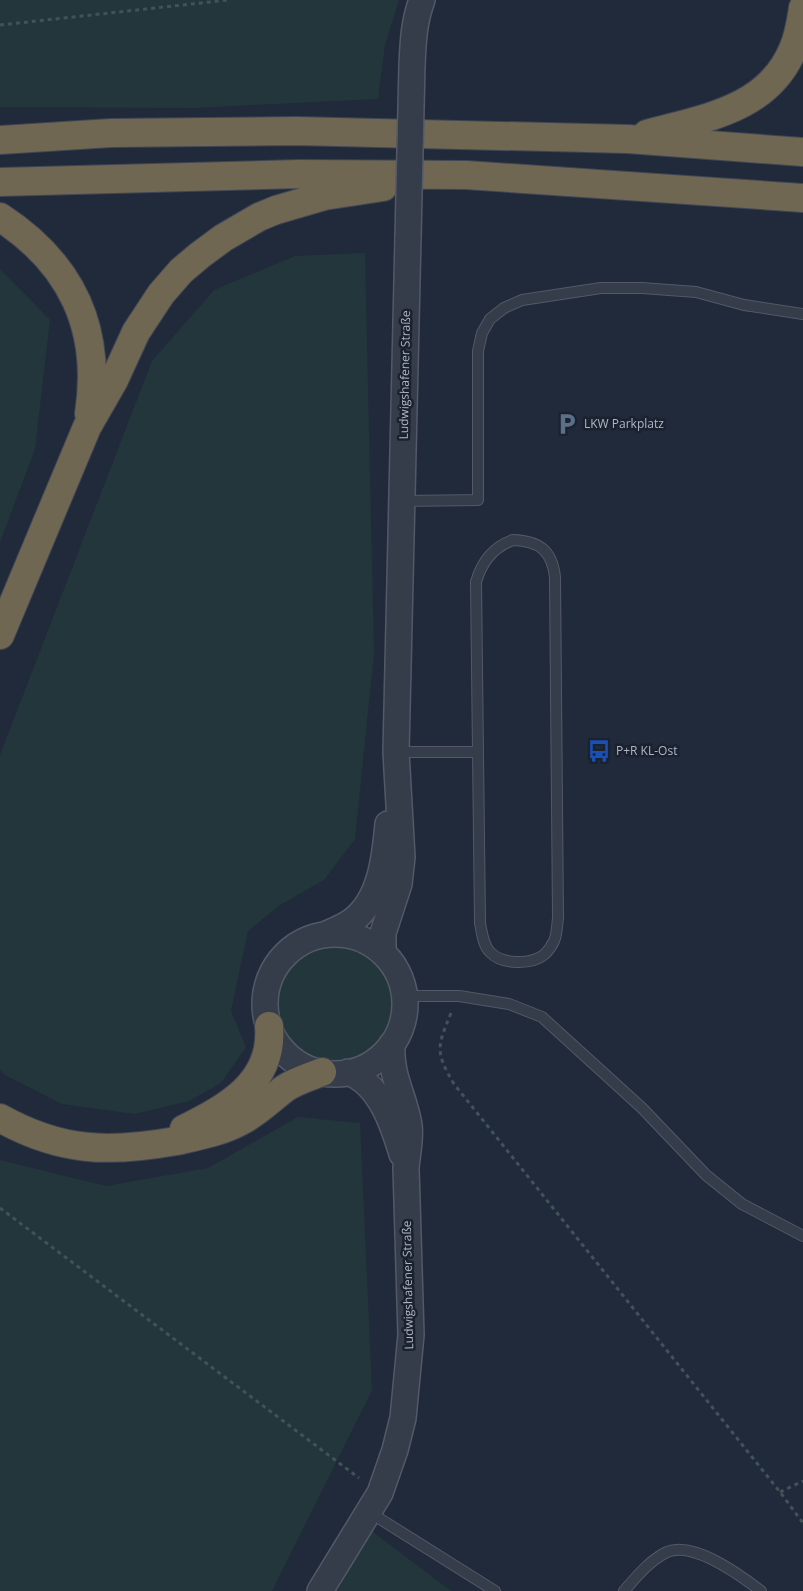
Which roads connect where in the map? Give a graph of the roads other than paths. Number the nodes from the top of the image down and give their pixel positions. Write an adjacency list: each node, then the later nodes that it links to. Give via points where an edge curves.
1 (422, 0): 12 (street, Ludwigshafener Straße, bridge, via 413,34)
2 (803, 8): 3 (highway, via 794,48 784,66 749,101 720,114)
3 (628, 139): 4 (highway, via 286,132 111,133); 5 (highway)
4 (0, 140)
5 (803, 152)
6 (466, 175): 7 (highway, via 299,174); 8 (highway); 11 (highway, via 324,196 259,217 223,238 182,271 161,294 136,332)
7 (0, 182)
8 (803, 198)
9 (0, 217): 11 (highway, via 34,241 48,256 77,303 88,332 93,365)
10 (803, 314): 12 (lane, via 744,305 696,292 642,288 601,288 522,300 504,308 490,319 482,333 478,351 478,500)
11 (87, 427): 13 (highway)
12 (402, 501): 14 (street, Ludwigshafener Straße)
13 (0, 635)
14 (396, 752): 15 (lane); 16 (street, Ludwigshafener Straße, via 385,857 378,882 360,914); 17 (street, Ludwigshafener Straße, via 402,857 399,884 383,933)
15 (477, 752): 15 (lane, via 480,924 484,943 491,953 503,960 533,960 545,954 555,940 558,918 556,577 549,554 527,540 502,544 485,559 476,582)
16 (324, 935): 17 (street, via 350,935); 19 (street, via 299,944 275,968 265,1000)
17 (383, 953): 18 (street, via 398,972)
18 (404, 996): 20 (street, via 402,1021); 25 (lane, via 459,996 509,1004 542,1017 642,1108 706,1175 742,1204)
19 (269, 1026): 21 (street, via 289,1056 305,1066); 23 (highway, via 266,1059 251,1085 210,1116)
20 (392, 1044): 21 (street, via 373,1062); 24 (street, Ludwigshafener Straße, via 392,1066 409,1127)
21 (335, 1072): 23 (highway, via 286,1088 255,1113 229,1127); 24 (street, Ludwigshafener Straße, via 356,1075 378,1096)
22 (0, 1118): 23 (highway, via 20,1129 73,1146 104,1149)
23 (154, 1145)
24 (406, 1168): 26 (street, Ludwigshafener Straße, via 411,1335 408,1375 395,1450)
25 (803, 1236)
26 (374, 1503): 27 (street, Ludwigshafener Straße); 28 (lane)
27 (320, 1591)
28 (494, 1591)
29 (624, 1591): 30 (lane, via 654,1560 668,1552 684,1550 720,1564)
30 (761, 1591)

